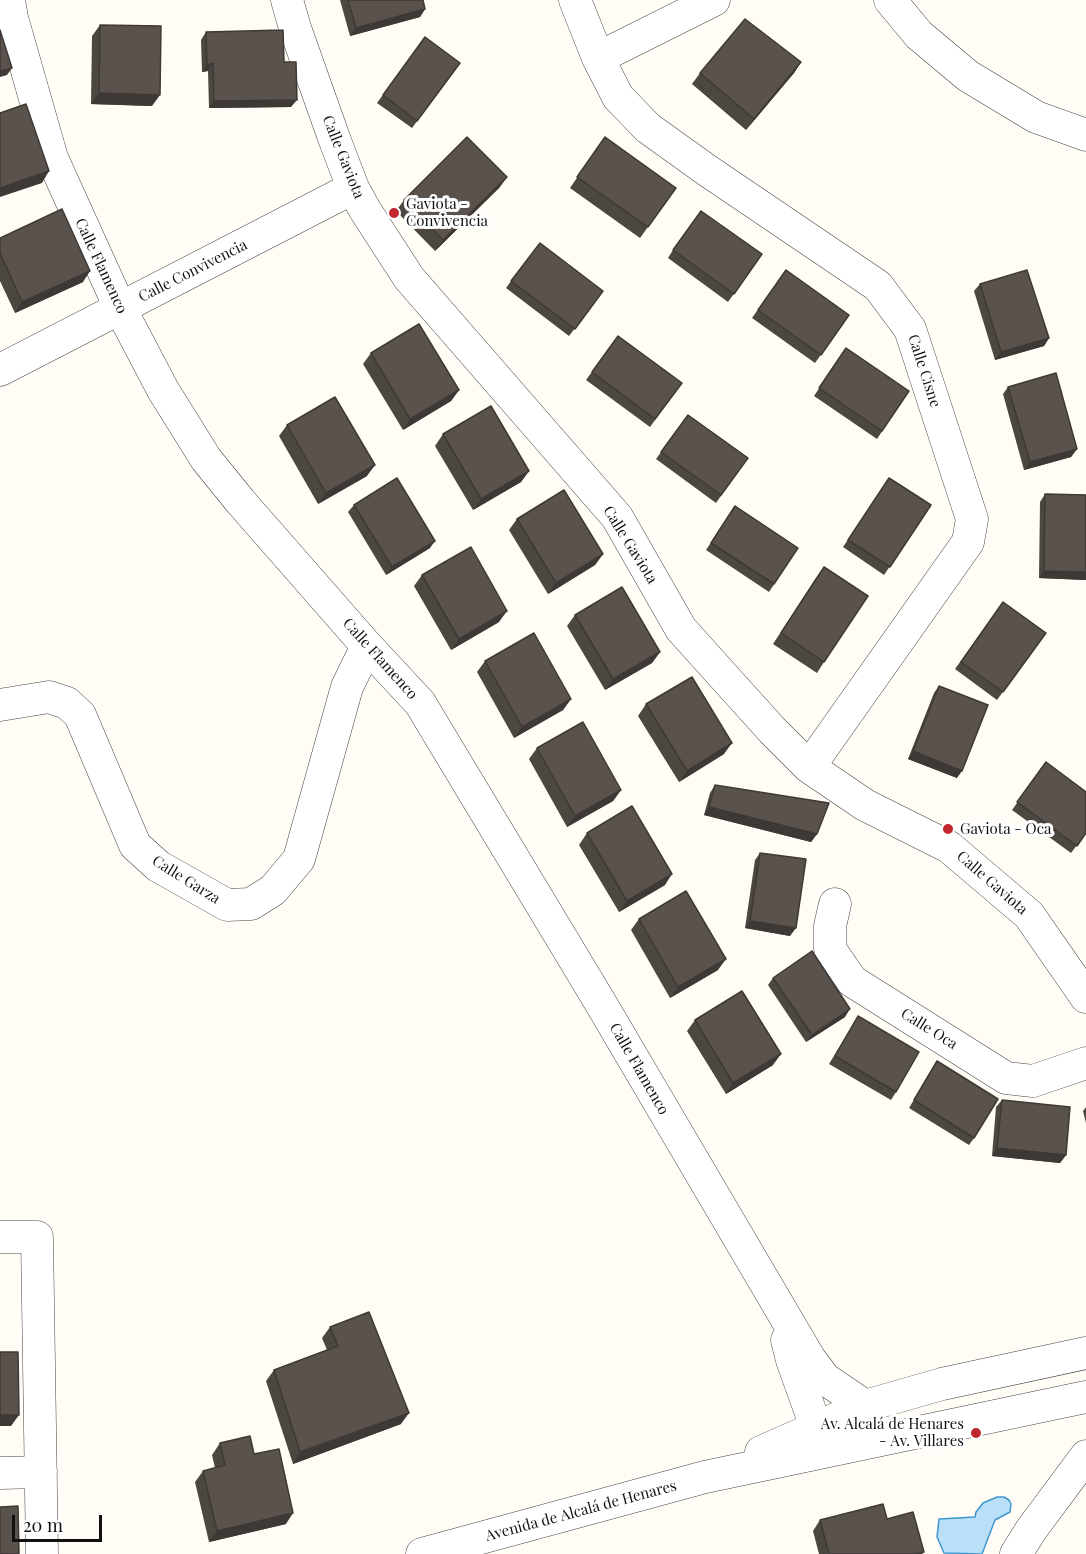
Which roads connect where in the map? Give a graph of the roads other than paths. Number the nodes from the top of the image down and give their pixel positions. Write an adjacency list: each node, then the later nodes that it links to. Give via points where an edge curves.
1 (9, 0): 9 (street, Calle Flamenco, via 52,158)
2 (287, 0): 8 (street, Calle Gaviota)
3 (575, 0): 6 (street, Calle Cisne)
4 (714, 0): 6 (street)
5 (890, 0): 7 (street, via 919,34 968,76 1036,117)
6 (598, 58): 13 (street, Calle Cisne, via 618,97 648,128 878,286 910,328 972,519 968,542)
7 (1086, 135)
8 (353, 188): 9 (street, Calle Convivencia); 13 (street, Calle Gaviota, via 409,278 616,517 681,629)
9 (120, 308): 10 (street, Calle Convivencia); 11 (street, Calle Flamenco, via 163,390 206,459)
10 (0, 370)
11 (367, 646): 12 (street, Calle Garza, via 347,687 299,859 273,890 251,904 226,905 158,866 135,845 80,715 67,703 49,697); 18 (street, Calle Flamenco, via 420,703)
12 (0, 705)
13 (809, 767): 15 (street, Calle Gaviota, via 865,805 949,847 1029,915)
14 (835, 904): 16 (street, Calle Oca, via 830,949 852,981 1006,1078 1033,1081)
15 (1086, 997)
16 (1086, 1063)
17 (0, 1237): 25 (street, via 37,1237)
18 (781, 1313): 21 (street, Calle Flamenco, via 825,1379); 22 (street, Calle Flamenco, via 792,1360)
19 (1086, 1353): 21 (street, Avenida de Alcalá de Henares, via 942,1384)
20 (1086, 1397): 23 (street, Avenida de Alcalá de Henares)
21 (865, 1406): 22 (street, Avenida de Alcalá de Henares)
22 (816, 1427): 23 (street); 27 (street, Avenida de Alcalá de Henares)
23 (847, 1447): 27 (street, Avenida de Alcalá de Henares)
24 (1086, 1456): 30 (street)
25 (41, 1472): 26 (street); 28 (street)
26 (0, 1473)
27 (705, 1477): 29 (street, Avenida de Alcalá de Henares)
28 (42, 1554)
29 (422, 1554)
30 (1016, 1554)

